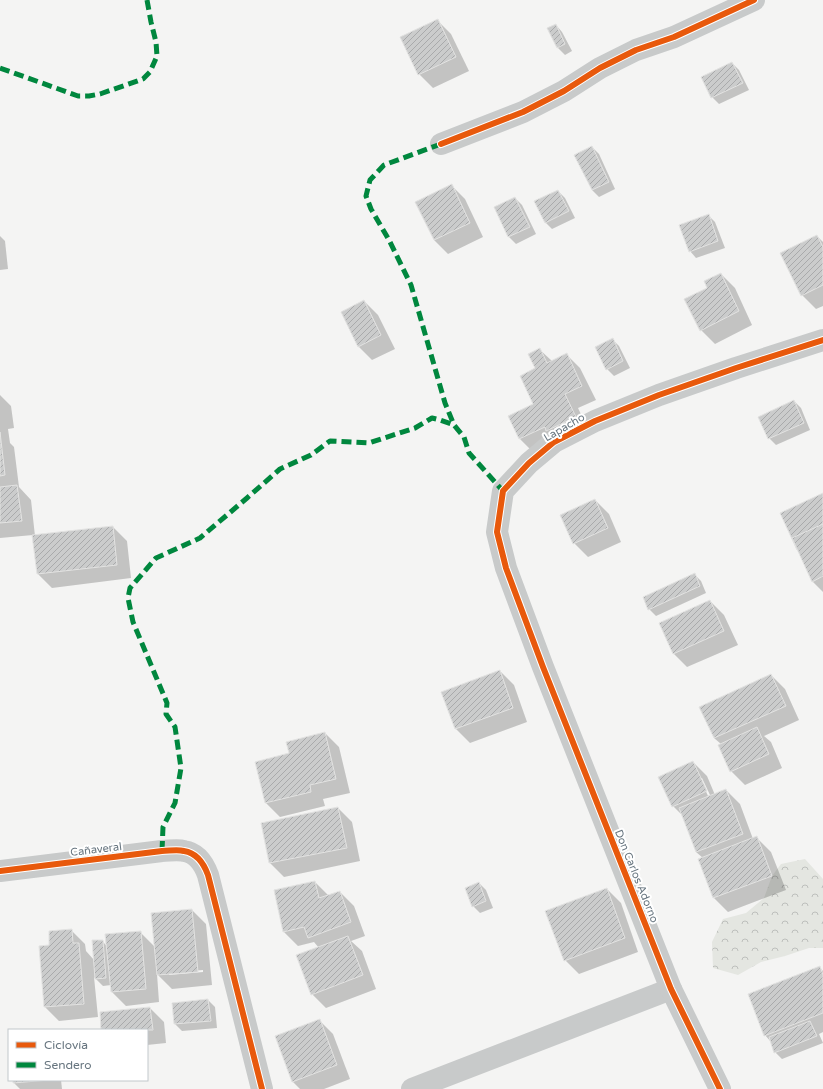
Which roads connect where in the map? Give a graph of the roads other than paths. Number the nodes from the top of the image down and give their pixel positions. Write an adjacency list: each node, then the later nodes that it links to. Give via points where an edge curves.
1 (754, 0): 2 (street, via 674,37 636,50 523,112)
2 (441, 144)
3 (823, 340): 4 (street, Lapacho, via 659,395 595,420 554,442 529,463 503,491 497,532 506,568)
4 (542, 668): 6 (street, Don Carlos Adorno)
5 (0, 871): 7 (street, Cañaveral, via 162,851 184,850 194,855 204,865 208,875)
6 (671, 989): 8 (street); 9 (street, Don Carlos Adorno)
7 (262, 1089)
8 (412, 1089)
9 (720, 1089)

